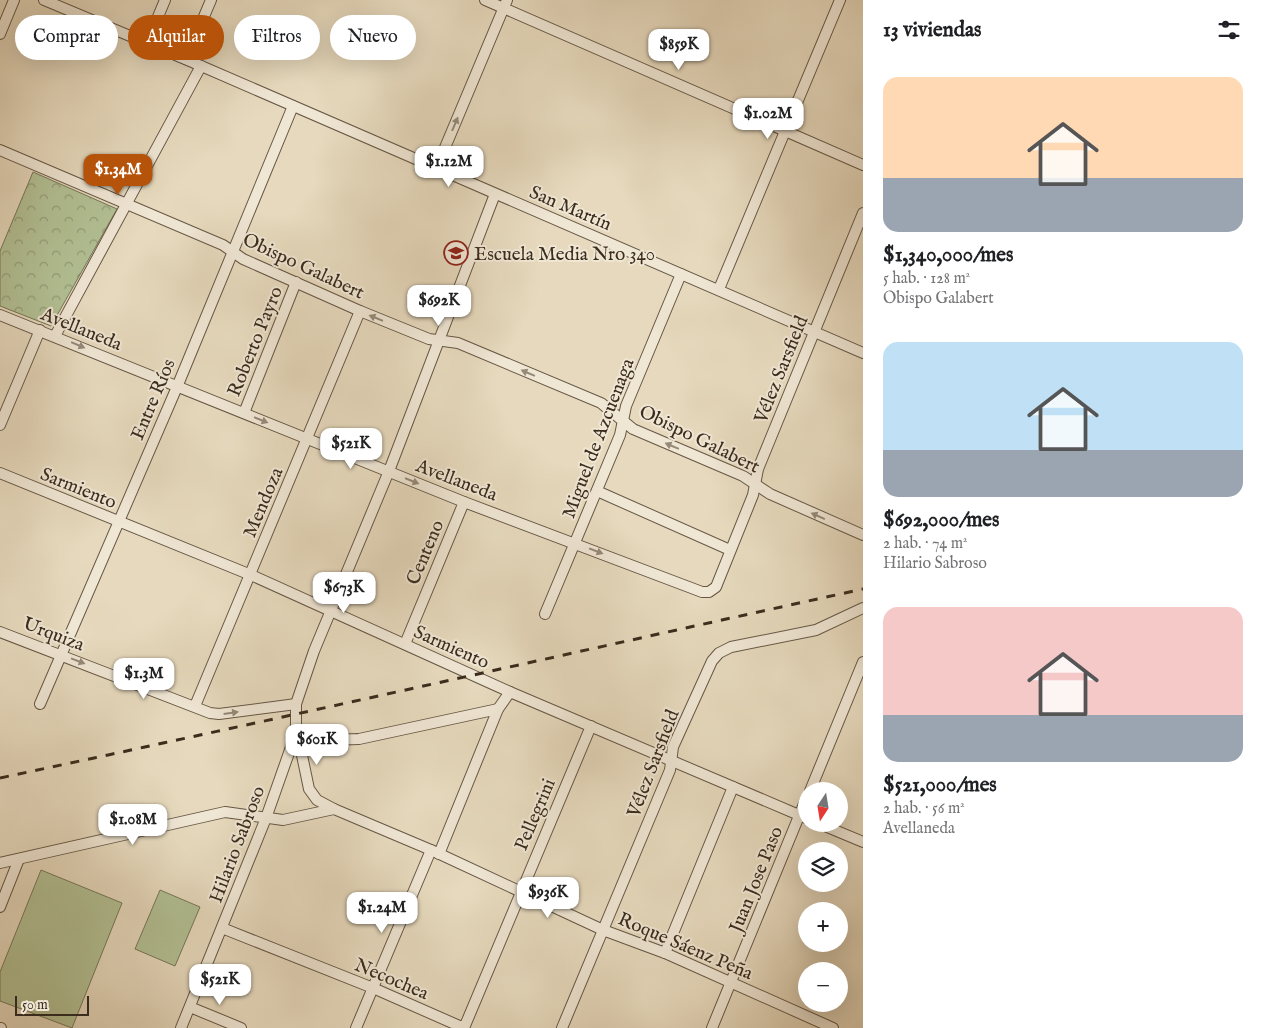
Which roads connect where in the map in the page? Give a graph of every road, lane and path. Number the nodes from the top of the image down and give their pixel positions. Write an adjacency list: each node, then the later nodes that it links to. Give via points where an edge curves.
1 (14, 0): 10 (street)
2 (44, 0): 11 (street, San Martín)
3 (165, 0): 8 (street)
4 (211, 0): 9 (street)
5 (485, 0): 7 (street)
6 (840, 0): 15 (street)
7 (505, 4): 15 (street); 18 (street, one-way to 7)
8 (159, 15)
9 (205, 15)
10 (0, 34)
11 (128, 35)
12 (188, 60): 13 (street, San Martín)
13 (201, 66): 14 (street, San Martín); 20 (street)
14 (293, 106): 18 (street, San Martín); 22 (street, Entre Ríos)
15 (786, 130): 17 (street); 25 (street)
16 (0, 150): 20 (street, Obispo Galabert)
17 (863, 165)
18 (436, 169): 19 (street, San Martín)
19 (496, 194): 23 (street, San Martín); 31 (street, Hilario Sabroso)
20 (128, 203): 22 (street, Obispo Galabert, via 224,245); 30 (street)
21 (863, 213): 29 (street, Vélez Sarsfield)
22 (233, 252): 24 (street, Obispo Galabert); 33 (street, Entre Ríos)
23 (681, 274): 25 (street, San Martín); 35 (street, Miguel de Azcuenaga)
24 (296, 282): 26 (street, Obispo Galabert); 34 (street, Roberto Payro)
25 (719, 290): 29 (street, San Martín)
26 (360, 311): 31 (street, Obispo Galabert, one-way to 26, via 429,339); 37 (street, Mendoza)
27 (0, 315): 28 (street, Avellaneda)
28 (40, 330): 30 (street, Avellaneda); 36 (street)
29 (814, 332): 32 (street, San Martín); 40 (street, Vélez Sarsfield)
30 (56, 336): 33 (street, Avellaneda, one-way to 33)
31 (439, 340): 35 (street, Obispo Galabert, one-way to 31, via 592,400 458,343); 38 (street, Hilario Sabroso)
32 (863, 353)
33 (177, 387): 34 (street, Avellaneda); 43 (street, Entre Ríos)
34 (244, 413): 37 (street, Avellaneda, one-way to 37)
35 (622, 419): 40 (street, Obispo Galabert, one-way to 35, via 633,429); 41 (street, Miguel de Azcuenaga, via 620,435)
36 (0, 425)
37 (308, 439): 38 (street, Avellaneda); 47 (street, Mendoza)
38 (389, 472): 42 (street, Avellaneda, one-way to 42); 50 (street, Hilario Sabroso)
39 (0, 473): 43 (street, Sarmiento)
40 (755, 483): 44 (street, Obispo Galabert, one-way to 40, via 770,494); 46 (street, Vélez Sarsfield)
41 (597, 491): 45 (street, Miguel de Azcuenaga); 46 (street)
42 (464, 502): 45 (street, Avellaneda); 53 (street, Centeno)
43 (118, 522): 47 (street, Sarmiento); 54 (street, Entre Ríos)
44 (863, 535)
45 (575, 543): 48 (street, Avellaneda, one-way to 48); 51 (street, Miguel de Azcuenaga)
46 (730, 550): 48 (street, Vélez Sarsfield, via 716,587)
47 (251, 575): 50 (street, Sarmiento); 60 (street, Mendoza)
48 (708, 592)
49 (863, 608): 65 (street, Vélez Sarsfield, via 816,630 731,647 719,653 712,661 674,747)
50 (332, 611): 53 (street, Sarmiento); 59 (street, Hilario Sabroso)
51 (545, 614)
52 (0, 632): 54 (street, Urquiza)
53 (405, 644): 57 (street, Sarmiento)
54 (61, 655): 58 (street, Entre Ríos); 60 (street, Urquiza, one-way to 60)
55 (863, 662): 56 (street)
56 (858, 691): 66 (street)
57 (510, 692): 61 (street); 62 (street, Sarmiento)
58 (40, 704)
59 (296, 704): 60 (street, Urquiza, one-way to 59, via 219,714); 63 (street, Hilario Sabroso)
60 (195, 706)
61 (498, 709): 64 (street, via 359,739); 74 (street)
62 (591, 726): 65 (street, Sarmiento); 77 (street, Pellegrini)
63 (296, 728): 64 (street, Roque Sáenz Peña); 70 (street, Hilario Sabroso)
64 (299, 741): 68 (street, Roque Sáenz Peña, via 309,789 317,800)
65 (671, 761): 67 (street, Sarmiento); 80 (street, Vélez Sarsfield)
66 (814, 782)
67 (734, 787): 69 (street, Sarmiento); 81 (street)
68 (334, 809): 70 (street, via 283,820); 74 (street, Roque Sáenz Peña)
69 (798, 814)
70 (266, 818): 75 (street, via 225,812); 79 (street, Hilario Sabroso)
71 (798, 828): 82 (street, Juan Jose Paso)
72 (839, 832): 73 (street)
73 (863, 842)
74 (435, 852): 77 (street, Roque Sáenz Peña); 83 (street)
75 (19, 859): 76 (street); 78 (street)
76 (0, 863)
77 (519, 893): 80 (street, Roque Sáenz Peña); 88 (street, Pellegrini)
78 (0, 907)
79 (222, 928): 83 (street, Necochea); 84 (street, Hilario Sabroso)
80 (603, 930): 81 (street, Roque Sáenz Peña); 89 (street, Vélez Sarsfield)
81 (665, 953): 82 (street, Roque Sáenz Peña)
82 (732, 982): 90 (street, Juan Jose Paso); 91 (street, Roque Sáenz Peña)
83 (373, 988): 87 (street); 88 (street, Necochea)
84 (190, 1007): 85 (street, Hilario Sabroso); 86 (street)
85 (182, 1028)
86 (241, 1028)
87 (356, 1028)
88 (464, 1028)
89 (562, 1028)
90 (712, 1028)
91 (832, 1028)

